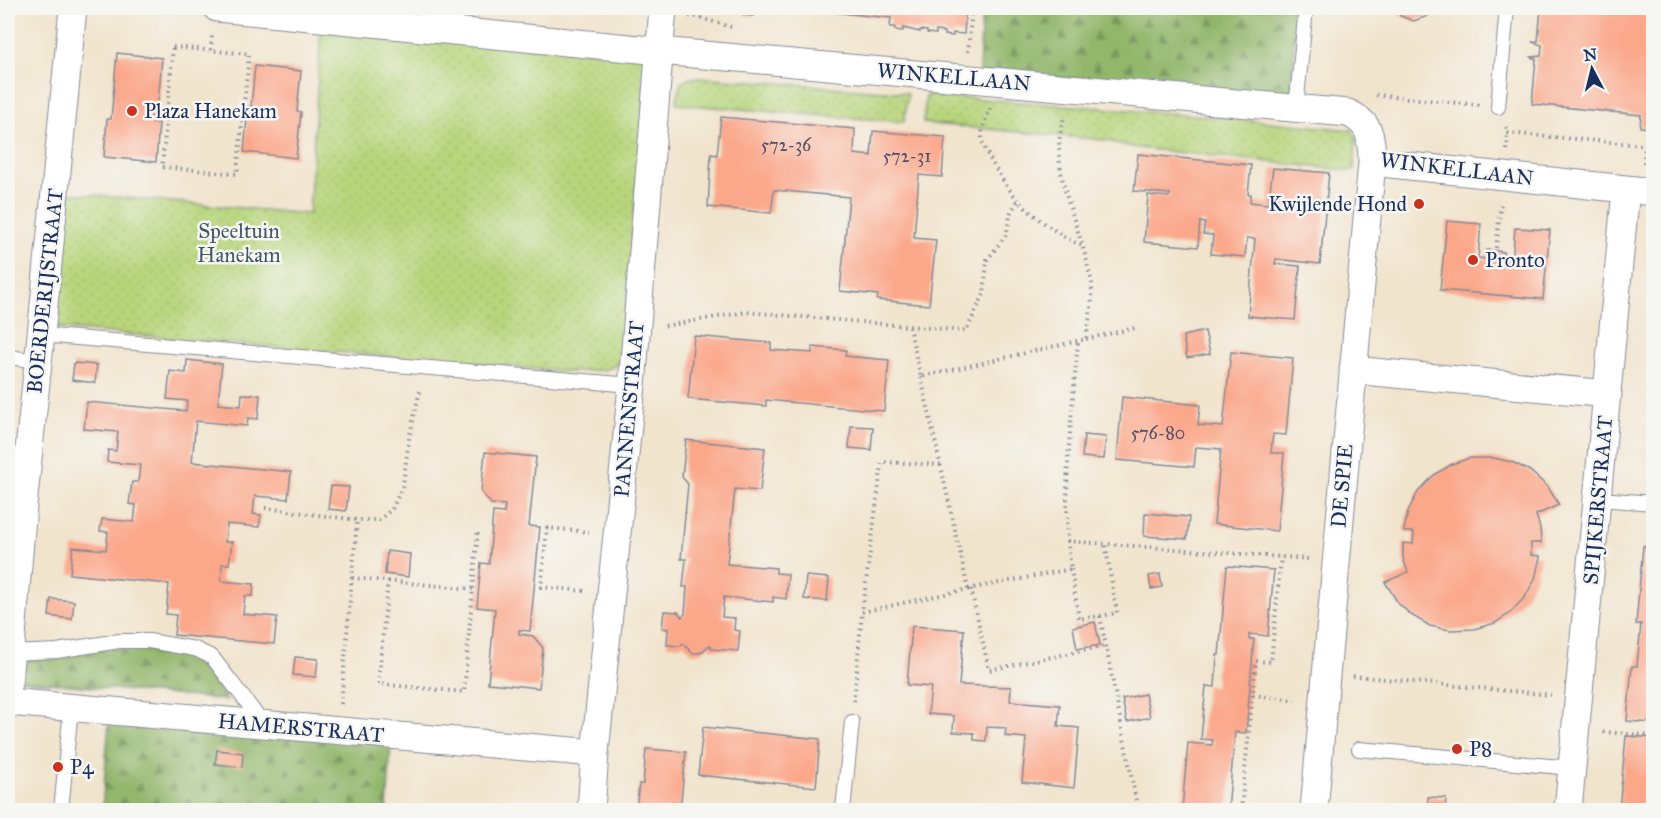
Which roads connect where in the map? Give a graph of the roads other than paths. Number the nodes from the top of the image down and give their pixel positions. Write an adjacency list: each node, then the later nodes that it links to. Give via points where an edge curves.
1 (73, 8): 12 (street, BOERDERIJSTRAAT)
2 (217, 8): 6 (street, WINKELLAAN)
3 (663, 8): 6 (street, PANNENSTRAAT)
4 (1306, 8): 8 (lane)
5 (1507, 8): 7 (lane)
6 (660, 51): 8 (street, WINKELLAAN); 15 (street, PANNENSTRAAT)
7 (1498, 107)
8 (1296, 108): 9 (street, WINKELLAAN, via 1358,117 1371,139)
9 (1372, 162): 10 (street, WINKELLAAN); 14 (street, DE SPIE)
10 (1626, 189): 11 (street, WINKELLAAN); 16 (street, SPIJKERSTRAAT)
11 (1653, 192)
12 (40, 348): 13 (lane); 15 (lane, via 433,369); 19 (street, BOERDERIJSTRAAT)
13 (8, 357)
14 (1353, 370): 16 (street); 31 (street, DE SPIE)
15 (632, 385): 26 (street, PANNENSTRAAT)
16 (1608, 394): 17 (street, SPIJKERSTRAAT)
17 (1599, 499): 18 (lane); 27 (street, SPIJKERSTRAAT)
18 (1653, 503)
19 (10, 653): 20 (street, BOERDERIJSTRAAT); 24 (lane, via 57,651 119,641 195,648 212,657)
20 (8, 683)
21 (8, 702): 22 (street, HAMERSTRAAT)
22 (71, 708): 24 (street, HAMERSTRAAT); 28 (lane)
23 (852, 722): 30 (lane)
24 (263, 724): 26 (street, HAMERSTRAAT)
25 (1359, 748): 27 (lane)
26 (595, 753): 29 (street, PANNENSTRAAT)
27 (1572, 768): 32 (street, SPIJKERSTRAAT)
28 (61, 810)
29 (591, 810)
30 (843, 810)
31 (1314, 810)
32 (1568, 810)

